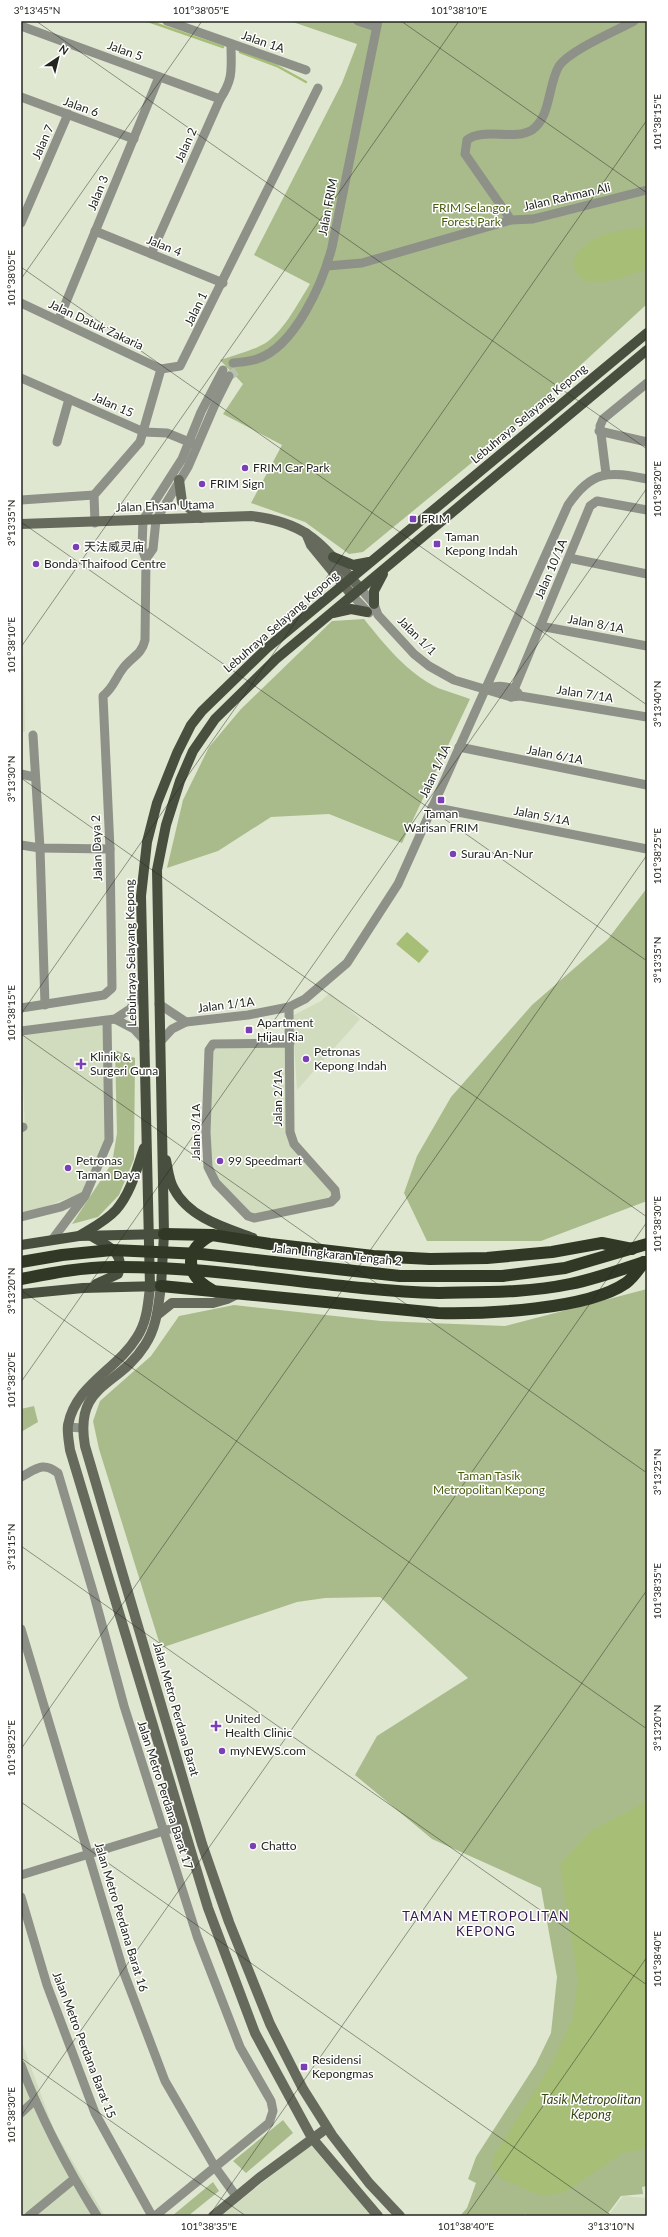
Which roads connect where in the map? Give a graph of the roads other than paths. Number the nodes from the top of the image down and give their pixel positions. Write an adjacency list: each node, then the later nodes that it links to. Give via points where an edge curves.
1 (167, 21): 6 (street, Jalan 1A)
2 (358, 21): 4 (street)
3 (634, 21): 15 (street, via 573,53 560,65 542,117 533,129 524,133 475,136 467,140 465,154)
4 (377, 24): 19 (street, Jalan FRIM)
5 (21, 26): 8 (street, Jalan 5)
6 (231, 44): 7 (street, Jalan 1A); 11 (street, Jalan 2, via 232,76)
7 (306, 70)
8 (159, 76): 11 (street, Jalan 5); 13 (street, Jalan 3)
9 (318, 88): 20 (street, Jalan 1)
10 (21, 97): 12 (street, Jalan 6)
11 (220, 100): 18 (street, Jalan 2)
12 (68, 114): 13 (street, Jalan 6); 16 (street, Jalan 7)
13 (134, 139): 17 (street, Jalan 3)
14 (647, 190): 15 (street, Jalan Rahman Ali, via 533,219)
15 (511, 220): 19 (street, Jalan Rahman Ali, via 362,263)
16 (21, 223)
17 (95, 231): 18 (street, Jalan 4); 22 (street, Jalan 3)
18 (151, 254): 20 (street, Jalan 4)
19 (327, 266): 25 (street, Jalan FRIM, via 315,294 282,342 263,356)
20 (223, 283): 26 (street, Jalan 1, via 180,366)
21 (21, 303): 22 (street, Jalan Datuk Zakaria)
22 (59, 319): 26 (street, Jalan Datuk Zakaria)
23 (647, 333): 51 (main road, Lebuhraya Selayang Kepong)
24 (647, 350): 52 (main road, Lebuhraya Selayang Kepong)
25 (236, 366)
26 (161, 369): 31 (street)
27 (21, 378): 29 (street, Jalan 15)
28 (647, 382): 30 (street, via 603,419)
29 (69, 398): 31 (street, Jalan 15); 32 (street)
30 (599, 431): 34 (street); 36 (street)
31 (144, 432): 33 (street, Jalan 15, via 167,433); 39 (street, via 140,442)
32 (57, 442)
33 (189, 442): 35 (street, Jalan 15); 35 (street, via 208,398 226,373); 43 (street, via 167,485)
34 (647, 442)
35 (198, 446): 38 (street)
36 (606, 474): 37 (street); 64 (street, Jalan 1/1A, via 583,485 563,514)
37 (647, 479)
38 (179, 480): 42 (street, via 182,502); 44 (street)
39 (94, 495): 40 (street); 45 (street)
40 (21, 500)
41 (647, 510): 49 (street, Jalan 10/1A, via 593,502)
42 (201, 518): 44 (street, Jalan Ehsan Utama); 47 (street, Jalan Ehsan Utama, via 268,518 290,524)
43 (144, 520): 44 (street, Jalan Ehsan Utama); 45 (street, Jalan Ehsan Utama); 50 (street, via 142,549)
44 (156, 520): 50 (street, via 153,550)
45 (95, 522): 46 (street, Jalan Ehsan Utama)
46 (21, 524)
47 (306, 533): 48 (street, Jalan Ehsan Utama, via 319,541); 55 (street, via 311,545)
48 (333, 557): 51 (main road, via 354,565); 54 (street, Jalan Ehsan Utama)
49 (569, 558): 53 (street); 62 (street, Jalan 10/1A)
50 (146, 559): 75 (street, Jalan Daya 2, via 143,649 124,667 112,688 103,696)
51 (372, 561): 54 (main road, Lebuhraya Selayang Kepong)
52 (390, 564): 56 (main road, Lebuhraya Selayang Kepong); 58 (main road, via 375,586)
53 (647, 574)
54 (352, 578): 55 (main road, Lebuhraya Selayang Kepong); 56 (street, Jalan 1/1)
55 (343, 585): 57 (street); 77 (main road, Lebuhraya Selayang Kepong, via 267,648 202,712 191,725 177,753 151,822 143,867)
56 (360, 588): 57 (main road, Lebuhraya Selayang Kepong); 58 (street, Jalan 1/1)
57 (352, 595): 59 (street); 60 (main road, Lebuhraya Selayang Kepong)
58 (374, 604): 61 (street, Jalan 1/1)
59 (367, 612): 60 (main road, via 351,609); 61 (street)
60 (329, 614): 78 (main road, Lebuhraya Selayang Kepong, via 276,659 215,719 193,751 166,825 157,870)
61 (378, 615): 64 (street, Jalan 1/1, via 414,654 429,666 447,677)
62 (540, 626): 63 (street, Jalan 8/1A); 65 (street, Jalan 10/1A)
63 (647, 646)
64 (486, 689): 65 (street, Jalan 7/1A, via 495,685); 68 (street, Jalan 1/1A)
65 (515, 694): 66 (street, Jalan 7/1A)
66 (647, 717)
67 (33, 735): 70 (street)
68 (459, 747): 71 (street, Jalan 6/1A); 72 (street, Jalan 1/1A)
69 (21, 774): 70 (street)
70 (34, 777): 74 (street)
71 (647, 785)
72 (432, 806): 76 (street, Jalan 5/1A); 80 (street, Jalan 1/1A, via 398,884 347,963 304,999)
73 (21, 845): 74 (street)
74 (40, 848): 75 (street); 79 (street)
75 (110, 849): 79 (street, Jalan Daya 2, via 112,988 104,995)
76 (647, 849)
77 (143, 990): 82 (street, via 130,1009); 85 (main road, Lebuhraya Selayang Kepong)
78 (159, 1004): 83 (street, Jalan 1/1A); 86 (main road, Lebuhraya Selayang Kepong)
79 (45, 1005): 81 (street)
80 (289, 1007): 83 (street, Jalan 1/1A, via 248,1015); 87 (street, Jalan 2/1A)
81 (21, 1008)
82 (111, 1020): 84 (street); 85 (street, via 134,1029); 90 (street, via 109,1140)
83 (186, 1022): 86 (street, Jalan 1/1A, via 172,1029)
84 (21, 1031)
85 (145, 1041): 89 (main road, Lebuhraya Selayang Kepong)
86 (160, 1041): 88 (main road, Lebuhraya Selayang Kepong)
87 (290, 1043): 91 (street, Jalan 2/1A, via 290,1132 294,1144 335,1190); 91 (street, Jalan 3/1A, via 213,1044 210,1047 206,1132 208,1168 216,1183 248,1216 254,1218 331,1202)
88 (161, 1142): 94 (main road, Lebuhraya Selayang Kepong); 99 (main road, via 173,1188 180,1199 215,1224)
89 (146, 1144): 93 (main road, Lebuhraya Selayang Kepong); 96 (main road, via 130,1186 117,1209)
90 (85, 1196): 92 (street, via 62,1207); 98 (street)
91 (336, 1197)
92 (21, 1217)
93 (148, 1234): 94 (main road); 97 (main road); 106 (main road, Lebuhraya Selayang Kepong)
94 (164, 1234): 95 (highway); 106 (main road, Lebuhraya Selayang Kepong)
95 (212, 1235): 99 (highway); 108 (highway, via 199,1243 190,1264 193,1274 199,1281)
96 (79, 1236): 97 (main road); 98 (main road)
97 (91, 1236): 107 (main road, via 113,1249 119,1257 121,1266 118,1274 111,1279)
98 (52, 1240): 101 (main road)
99 (270, 1244): 102 (highway, via 373,1256 430,1259 487,1258 552,1252 602,1243)
100 (647, 1244): 102 (highway, Jalan Lingkaran Tengah 2)
101 (21, 1245)
102 (632, 1249): 103 (highway, Jalan Lingkaran Tengah 2, bridge, via 565,1268 502,1276 400,1276 201,1254 112,1250)
103 (21, 1262)
104 (646, 1262): 105 (highway, bridge, via 571,1284 502,1292 401,1292 199,1271 114,1266); 109 (highway, via 626,1282 605,1293 561,1305 473,1314 438,1313)
105 (21, 1279)
106 (156, 1287): 107 (main road); 108 (highway); 111 (street, Jalan Metro Perdana Barat); 112 (street, via 137,1338 84,1391 74,1406)
107 (84, 1288): 110 (main road)
108 (215, 1291): 109 (highway)
109 (239, 1293): 111 (street, via 227,1300 172,1303)
110 (21, 1294)
111 (157, 1315): 113 (street, Jalan Metro Perdana Barat, via 152,1334 135,1358 92,1397 86,1409)
112 (68, 1427): 113 (street); 116 (street, via 70,1450)
113 (82, 1428): 124 (street, Jalan Metro Perdana Barat, via 85,1446 182,1776 227,1915 276,2038)
114 (21, 1477): 117 (street, Jalan Metro Perdana Barat 17, via 40,1466 50,1467 58,1473 124,1706)
115 (21, 1629): 118 (street, Jalan Metro Perdana Barat 16)
116 (183, 1825): 117 (street); 125 (street, via 208,1908 255,2033)
117 (163, 1830): 118 (street); 126 (street, Jalan Metro Perdana Barat 17, via 197,1936 240,2047 271,2101 273,2110 269,2123)
118 (88, 1853): 119 (street); 126 (street, Jalan Metro Perdana Barat 16, via 124,1973 165,2081)
119 (21, 1875)
120 (21, 1897): 131 (street, Jalan Metro Perdana Barat 15, via 47,1985 95,2113)
121 (21, 2064): 122 (street)
122 (35, 2100): 123 (street); 127 (street)
123 (21, 2112)
124 (327, 2128): 125 (street); 134 (street, Jalan Metro Perdana Barat, via 369,2183)
125 (312, 2138): 128 (street); 133 (street)
126 (215, 2167): 128 (street, Jalan Metro Perdana Barat 16); 131 (street)
127 (74, 2179): 129 (street); 130 (street)
128 (236, 2196): 132 (street)
129 (29, 2216)
130 (97, 2216)
131 (153, 2216)
132 (214, 2216)
133 (378, 2216)
134 (400, 2216)

